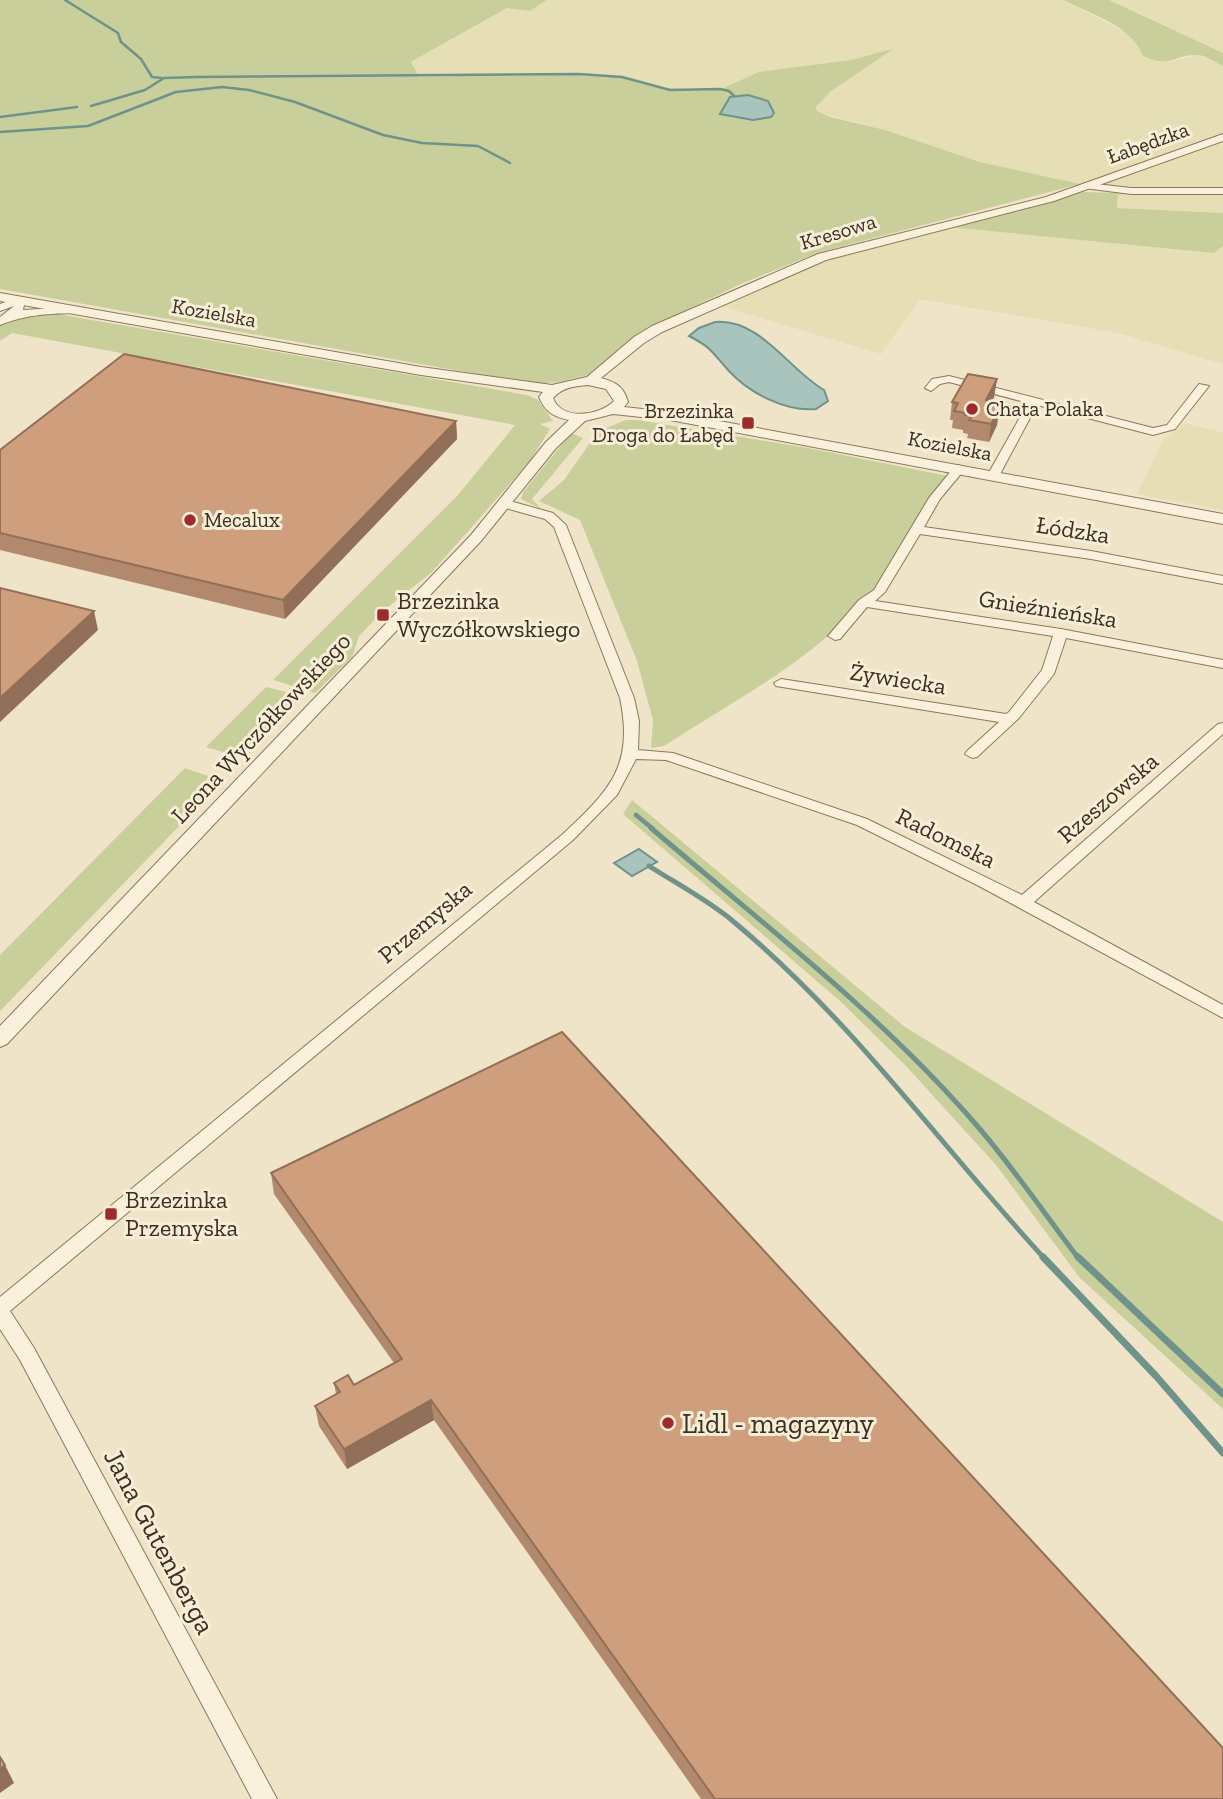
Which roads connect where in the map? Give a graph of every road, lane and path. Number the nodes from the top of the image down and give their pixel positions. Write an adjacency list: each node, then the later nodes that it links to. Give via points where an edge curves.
1 (1223, 137): 2 (street, Łabędzka)
2 (1087, 186): 3 (street, via 1122,191); 9 (street, Kresowa, via 800,265 657,329)
3 (1223, 191)
4 (0, 297): 5 (street, Kozielska)
5 (20, 300): 6 (street); 7 (street, Kozielska); 8 (street, via 20,307)
6 (0, 308)
7 (73, 310): 8 (street, via 43,310); 14 (street, Kozielska, via 448,379)
8 (5, 319)
9 (619, 359): 10 (street, Kresowa); 11 (street, Kresowa)
10 (590, 381): 11 (street); 14 (street, via 572,382)
11 (608, 385): 16 (street, via 619,392)
12 (1203, 386): 15 (street, via 1175,423 1153,432)
13 (931, 388): 15 (street, via 936,381 949,379)
14 (550, 393): 17 (street, via 550,408)
15 (1033, 403): 21 (street)
16 (617, 406): 18 (street, Kozielska); 20 (street, Kozielska)
17 (562, 414): 18 (street); 19 (street, Leona Wyczółkowskiego)
18 (581, 417): 19 (street, Leona Wyczółkowskiego)
19 (551, 445): 22 (street, Leona Wyczółkowskiego)
20 (958, 469): 21 (street, Kozielska); 24 (street)
21 (992, 476): 23 (street, Kozielska)
22 (506, 504): 33 (street, Przemyska, via 549,516 562,527 627,698 633,723); 37 (street, Leona Wyczółkowskiego)
23 (1223, 519)
24 (916, 530): 25 (street, Łódzka); 26 (street, via 879,592)
25 (1223, 580)
26 (864, 603): 27 (street, Gnieźnieńska); 28 (street)
27 (1061, 633): 29 (street, Gnieźnieńska); 31 (street, via 1049,671)
28 (835, 636)
29 (1223, 664)
30 (781, 683): 31 (street, Żywiecka)
31 (1009, 719): 34 (street)
32 (1223, 727): 35 (street, Rzeszowska)
33 (631, 754): 35 (street, Radomska, via 668,756 831,810 912,845); 38 (street, Przemyska, via 613,793 568,837)
34 (972, 754)
35 (1023, 903): 36 (street, Radomska)
36 (1223, 1012)
37 (0, 1039)
38 (0, 1310): 39 (street, Jana Gutenberga)
39 (265, 1799)

